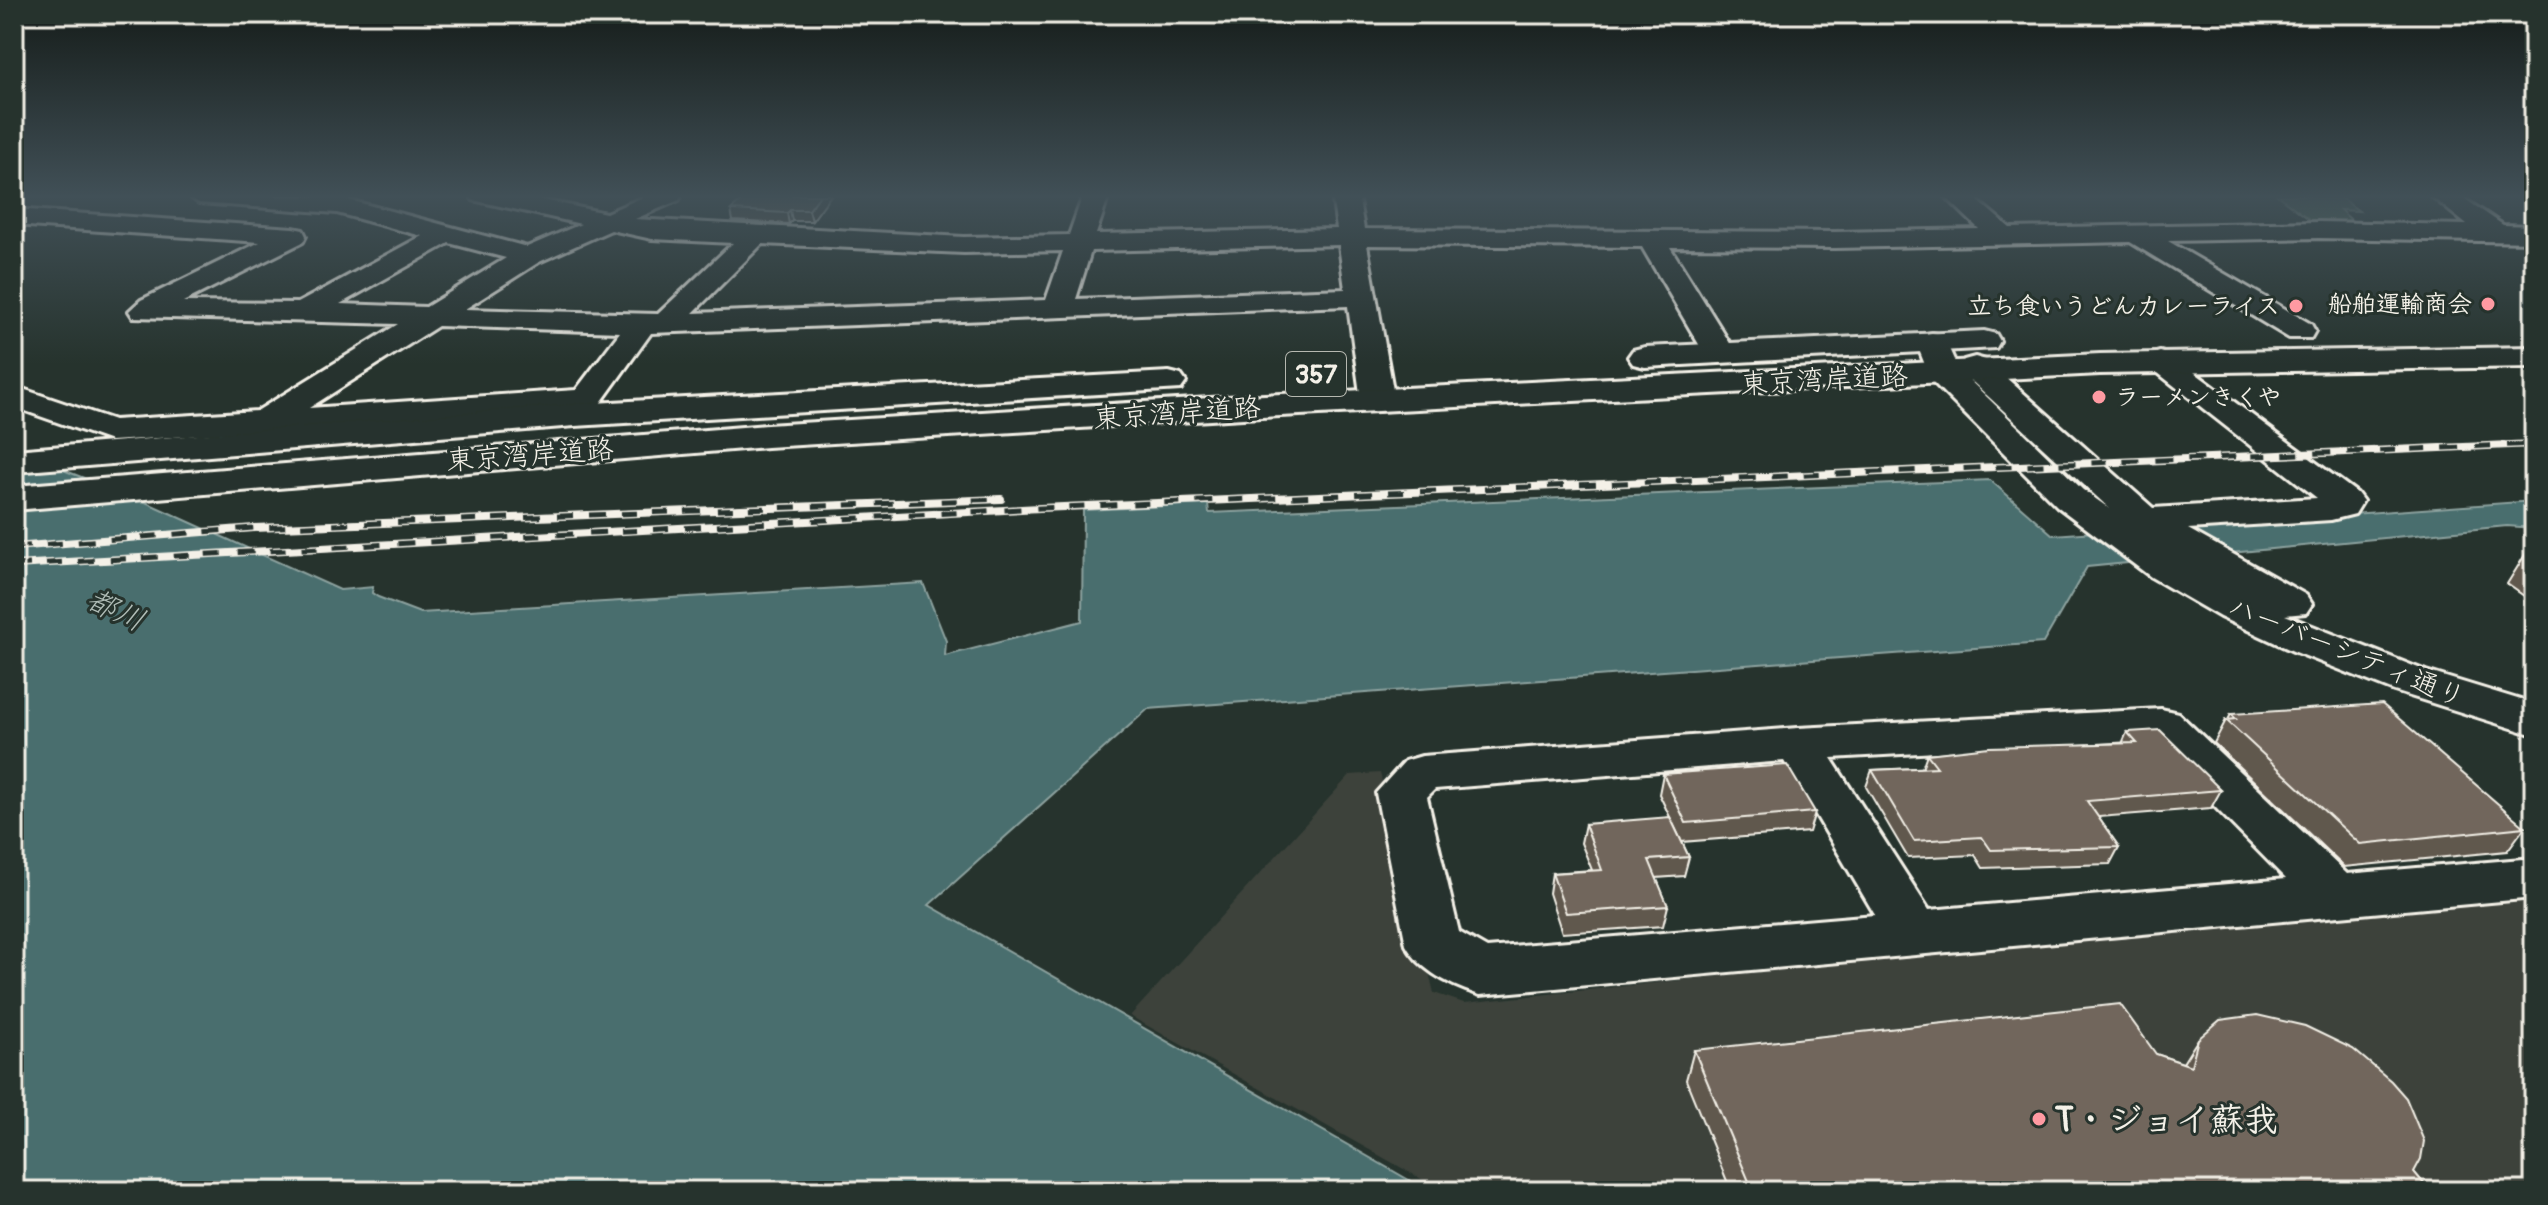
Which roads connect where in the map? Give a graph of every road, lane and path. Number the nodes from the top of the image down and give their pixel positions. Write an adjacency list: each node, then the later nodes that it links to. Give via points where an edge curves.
1 (262, 251): 13 (street, via 144,311)
2 (414, 251): 13 (street)
3 (509, 251): 10 (street)
4 (540, 251): 10 (street)
5 (738, 251): 15 (street)
6 (1076, 251): 12 (street)
7 (1352, 251): 11 (street)
8 (1659, 251): 18 (street)
9 (2167, 251): 17 (street)
10 (529, 256): 14 (street)
11 (1360, 297): 12 (street); 23 (street)
12 (1057, 310): 15 (street)
13 (305, 312): 14 (street)
14 (432, 317): 15 (street); 27 (street)
15 (653, 324): 25 (street)
16 (2534, 328): 17 (highway, 東京湾岸道路 / 357)
17 (2300, 331): 20 (highway, 東京湾岸道路 / 357)
18 (1720, 353): 20 (highway, 東京湾岸道路 / 357); 23 (highway, 東京湾岸道路 / 357)
19 (2534, 357): 21 (highway, 東京湾岸道路 / 357)
20 (1937, 358): 22 (highway, 東京湾岸道路 / 357); 23 (highway, 東京湾岸道路 / 357); 33 (street, ハーバーシティ通り, via 2102,524 2165,568 2308,642)
21 (2160, 362): 22 (highway, 東京湾岸道路 / 357); 31 (street, via 2344,501 2331,509)
22 (1981, 370): 31 (street, ハーバーシティ通り)
23 (1375, 386): 25 (highway, 東京湾岸道路 / 357); 29 (highway, 東京湾岸道路 / 357, via 1243,407 1021,408 367,449 164,468 119,463)
24 (14, 396): 27 (street, via 111,431)
25 (580, 408): 27 (street); 29 (highway, 東京湾岸道路 / 357)
26 (14, 419): 29 (street)
27 (265, 421)
28 (28, 460): 29 (highway, 東京湾岸道路 / 357)
29 (103, 472): 30 (highway, 東京湾岸道路 / 357)
30 (14, 498)
31 (2144, 520): 32 (street, ハーバーシティ通り, via 2251,584 2391,650)
32 (2534, 698)
33 (2534, 720)
34 (1798, 744): 36 (street, via 2161,724); 37 (street); 37 (street, via 1422,773 1401,793 1434,945 1480,972)
35 (2534, 878): 36 (street)
36 (2337, 897): 37 (street)
37 (1914, 932)

